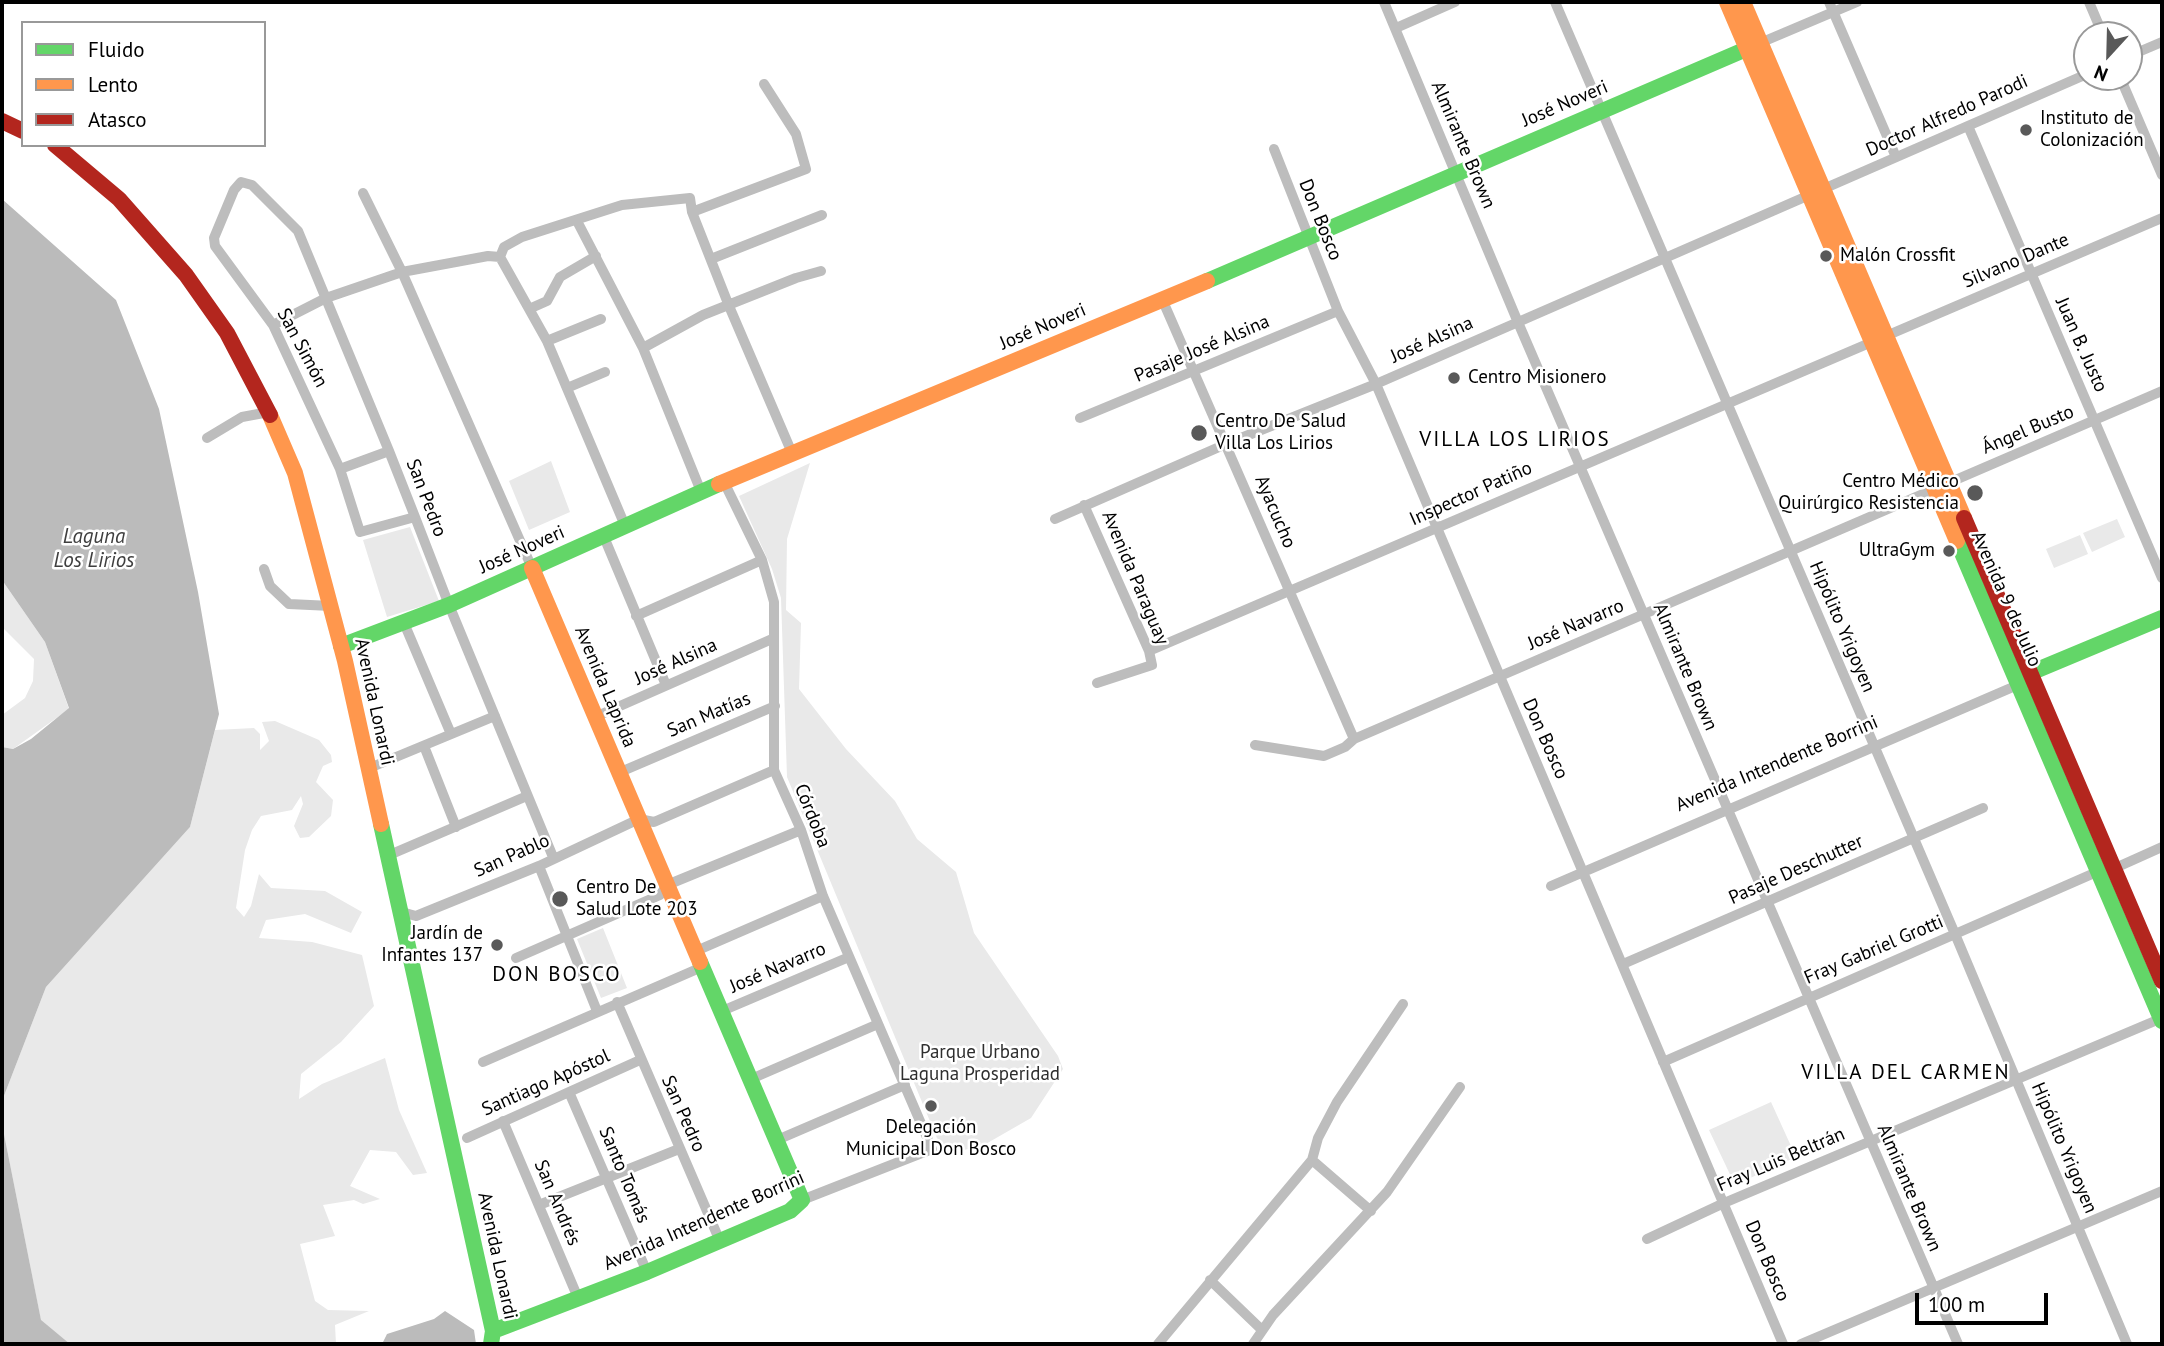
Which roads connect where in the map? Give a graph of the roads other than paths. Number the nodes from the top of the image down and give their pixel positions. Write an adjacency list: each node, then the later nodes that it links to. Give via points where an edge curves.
1 (1384, 2): 10 (street, Almirante Brown)
2 (1455, 2): 10 (street)
3 (1555, 2): 17 (street, Hipólito Yrigoyen)
4 (1727, 2): 12 (street, Avenida 9 de Julio)
5 (1743, 2): 12 (street, Avenida 9 de Julio)
6 (1857, 2): 8 (street)
7 (2088, 2): 9 (street)
8 (1831, 7): 12 (street); 23 (street)
9 (2097, 21)
10 (1396, 28): 24 (street, Almirante Brown)
11 (2162, 42): 13 (street)
12 (1754, 46): 17 (street, José Noveri); 27 (street, Avenida 9 de Julio)
13 (2143, 50)
14 (2073, 80): 19 (street, Doctor Alfredo Parodi)
15 (764, 84): 29 (street, via 796,134 806,169)
16 (2126, 91): 25 (street)
17 (1602, 111): 24 (street, José Noveri); 37 (street, Hipólito Yrigoyen)
18 (2, 121): 20 (street)
19 (1968, 126): 23 (street, Doctor Alfredo Parodi); 40 (street, Juan B. Justo)
20 (21, 130)
21 (57, 147): 58 (street, Avenida Lonardi, via 119,199 186,275 227,333)
22 (1274, 149): 33 (street, Don Bosco)
23 (1896, 157): 27 (street, Doctor Alfredo Parodi)
24 (1456, 173): 33 (street, José Noveri); 47 (street, Almirante Brown)
25 (2162, 175)
26 (234, 190): 41 (street, San Pedro, via 241,183 252,185 294,226); 48 (street, San Simón, via 214,238 215,246)
27 (1816, 193): 37 (street, José Alsina); 49 (street, Avenida 9 de Julio)
28 (363, 194): 39 (street, Avenida Laprida)
29 (692, 212): 32 (street, via 690,198 622,205); 36 (street)
30 (822, 215): 36 (street)
31 (2162, 218): 40 (street, Silvano Dante)
32 (577, 221): 34 (street); 35 (street, via 522,237 504,247)
33 (1307, 235): 42 (street, José Noveri); 45 (street, Don Bosco)
34 (596, 256): 44 (street, via 560,276 547,301); 51 (street)
35 (500, 257): 39 (street); 44 (street)
36 (711, 259): 43 (street)
37 (1664, 259): 47 (street, José Alsina); 57 (street, Hipólito Yrigoyen)
38 (821, 271): 43 (street)
39 (402, 272): 41 (street); 78 (street, Avenida Laprida)
40 (2030, 274): 49 (street, Silvano Dante); 60 (street, Juan B. Justo)
41 (326, 298): 48 (street); 63 (street, San Pedro)
42 (1163, 299): 53 (street, Ayacucho); 64 (street, José Noveri)
43 (729, 306): 51 (street); 64 (street)
44 (529, 309): 50 (street)
45 (1338, 311): 53 (street, Pasaje José Alsina); 54 (street, Don Bosco)
46 (601, 319): 50 (street)
47 (1517, 320): 54 (street, José Alsina); 65 (street, Almirante Brown)
48 (273, 325): 66 (street, San Simón)
49 (1879, 339): 57 (street, Inspector Patiño); 68 (street, Avenida 9 de Julio)
50 (547, 341): 55 (street)
51 (643, 348): 69 (street)
52 (606, 372): 55 (street)
53 (1195, 372): 59 (street, Pasaje José Alsina); 62 (street, Ayacucho)
54 (1376, 384): 62 (street, José Alsina); 74 (street, Don Bosco)
55 (567, 388): 73 (street)
56 (2162, 391): 60 (street, Ángel Busto)
57 (1725, 402): 65 (street, Inspector Patiño); 76 (street, Hipólito Yrigoyen)
58 (269, 412): 61 (street, via 242,417); 82 (street, Avenida Lonardi, via 295,473)
59 (1080, 418)
60 (2095, 420): 68 (street, Ángel Busto); 80 (street, Juan B. Justo)
61 (207, 439)
62 (1226, 444): 70 (street, José Alsina); 81 (street, Ayacucho)
63 (389, 451): 66 (street); 71 (street, San Pedro)
64 (792, 453): 67 (street, José Noveri)
65 (1580, 465): 74 (street, Inspector Patiño); 84 (street, Almirante Brown)
66 (340, 468): 71 (street, San Simón, via 360,532)
67 (725, 484): 69 (street, José Noveri); 77 (street, Córdoba)
68 (1940, 487): 76 (street, José Navarro); 93 (street, Avenida 9 de Julio)
69 (702, 494): 73 (street, José Noveri)
70 (1084, 505): 72 (street, José Alsina); 91 (street, Avenida Paraguay)
71 (415, 517): 83 (street, San Pedro)
72 (1055, 519)
73 (626, 528): 75 (street, José Noveri)
74 (1437, 529): 81 (street, Inspector Patiño); 92 (street, Don Bosco)
75 (604, 537): 78 (street, José Noveri); 85 (street)
76 (1792, 552): 84 (street, José Navarro); 103 (street, Hipólito Yrigoyen)
77 (762, 561): 85 (street); 89 (street, Córdoba, via 774,602)
78 (533, 568): 83 (street, José Noveri); 98 (street, Avenida Laprida)
79 (264, 569): 82 (street, via 270,586 289,604)
80 (2162, 578)
81 (1290, 591): 91 (street, Inspector Patiño); 100 (street, Ayacucho)
82 (331, 606): 90 (street, Avenida Lonardi)
83 (449, 606): 87 (street, José Noveri); 97 (street, San Pedro)
84 (1644, 615): 92 (street, José Navarro); 108 (street, Almirante Brown)
85 (636, 616): 95 (street)
86 (2162, 618): 93 (street)
87 (404, 623): 90 (street, José Noveri); 99 (street)
88 (2162, 628): 93 (street)
89 (772, 639): 95 (street, José Alsina); 96 (street, Córdoba)
90 (341, 646): 104 (street, Avenida Lonardi)
91 (1149, 651): 94 (street, Avenida Paraguay, via 1152,665)
92 (1499, 678): 100 (street, José Navarro); 119 (street, Don Bosco)
93 (2028, 679): 103 (street, Avenida Intendente Borrini); 118 (street, Avenida 9 de Julio)
94 (1097, 683)
95 (666, 685): 98 (street, José Alsina)
96 (775, 706): 105 (street, Córdoba); 106 (street, San Matías)
97 (495, 716): 99 (street); 107 (street, San Pedro)
98 (595, 717): 106 (street, Avenida Laprida)
99 (451, 734): 102 (street)
100 (1354, 739): 101 (street, José Navarro, via 1324,756)
101 (1255, 744)
102 (424, 746): 104 (street); 111 (street)
103 (1872, 746): 108 (street, Avenida Intendente Borrini); 113 (street, Hipólito Yrigoyen)
104 (367, 769): 115 (street, Avenida Lonardi)
105 (774, 770): 110 (street, San Pablo, via 654,822); 112 (street, Córdoba)
106 (618, 773): 110 (street, Avenida Laprida)
107 (527, 796): 111 (street); 116 (street, San Pedro)
108 (1727, 808): 119 (street, Avenida Intendente Borrini); 123 (street, Almirante Brown)
109 (1983, 808): 113 (street, Pasaje Deschutter)
110 (639, 819): 116 (street, San Pablo); 120 (street, Avenida Laprida)
111 (456, 827): 115 (street)
112 (801, 830): 120 (street); 122 (street, Córdoba)
113 (1913, 837): 123 (street, Pasaje Deschutter); 125 (street, Hipólito Yrigoyen)
114 (2162, 847): 118 (street, Fray Gabriel Grotti)
115 (387, 856): 124 (street, Avenida Lonardi)
116 (553, 857): 117 (street, San Pablo)
117 (539, 866): 124 (street, San Pablo, via 416,916); 126 (street)
118 (2106, 870): 125 (street, Fray Gabriel Grotti); 132 (street, Avenida 9 de Julio); 138 (street, Avenida 9 de Julio)
119 (1584, 871): 121 (street, Avenida Intendente Borrini); 130 (street, Don Bosco)
120 (667, 885): 126 (street, via 660,895); 127 (street, Avenida Laprida)
121 (1551, 886)
122 (823, 896): 127 (street); 128 (street, Córdoba)
123 (1769, 902): 130 (street, Pasaje Deschutter); 133 (street, Almirante Brown)
124 (398, 911): 169 (street, Avenida Lonardi)
125 (1955, 934): 133 (street, Fray Gabriel Grotti); 144 (street, Hipólito Yrigoyen)
126 (565, 937): 129 (street); 136 (street)
127 (696, 951): 131 (street, Avenida Laprida)
128 (849, 957): 137 (street, José Navarro); 139 (street, Córdoba)
129 (516, 958)
130 (1623, 964): 142 (street, Don Bosco)
131 (702, 967): 134 (street); 137 (street, Avenida Laprida)
132 (2162, 981)
133 (1809, 997): 142 (street, Fray Gabriel Grotti); 151 (street, Almirante Brown)
134 (617, 1002): 136 (street); 140 (street, San Pedro)
135 (1403, 1004): 154 (street, via 1337,1102)
136 (597, 1011): 141 (street)
137 (722, 1011): 143 (street, Avenida Laprida)
138 (2162, 1019): 144 (street, Fray Luis Beltrán)
139 (878, 1024): 143 (street); 145 (street, Córdoba)
140 (640, 1060): 147 (street, Santiago Apóstol); 152 (street, San Pedro)
141 (483, 1062)
142 (1664, 1062): 158 (street, Don Bosco)
143 (751, 1079): 150 (street, Avenida Laprida)
144 (2017, 1080): 151 (street, Fray Luis Beltrán); 161 (street, Hipólito Yrigoyen)
145 (905, 1085): 150 (street); 153 (street, Córdoba)
146 (1460, 1087): 160 (street)
147 (569, 1092): 148 (street, Santiago Apóstol); 155 (street, Santo Tomás)
148 (503, 1121): 149 (street, Santiago Apóstol); 159 (street, San Andrés)
149 (467, 1138)
150 (777, 1140): 157 (street, Avenida Laprida)
151 (1870, 1141): 158 (street, Fray Luis Beltrán); 166 (street, Almirante Brown)
152 (679, 1149): 155 (street); 162 (street, San Pedro)
153 (932, 1149): 157 (street, Avenida Intendente Borrini)
154 (1312, 1160): 160 (street); 165 (street)
155 (606, 1179): 159 (street); 164 (street, Santo Tomás)
156 (2162, 1191): 161 (street)
157 (802, 1200): 162 (street, Avenida Intendente Borrini, via 790,1211)
158 (1724, 1203): 163 (street, Fray Luis Beltrán); 172 (street, Don Bosco)
159 (539, 1205): 167 (street, San Andrés)
160 (1371, 1211): 168 (street)
161 (2078, 1227): 166 (street); 175 (street, Hipólito Yrigoyen)
162 (719, 1239): 164 (street, Avenida Intendente Borrini)
163 (1647, 1239)
164 (647, 1272): 167 (street, Avenida Intendente Borrini)
165 (1210, 1280): 168 (street); 170 (street)
166 (1933, 1289): 173 (street); 174 (street, Almirante Brown)
167 (579, 1298): 169 (street, Avenida Intendente Borrini)
168 (1262, 1330): 171 (street)
169 (492, 1338)
170 (1158, 1344)
171 (1253, 1344)
172 (1783, 1344)
173 (1801, 1344)
174 (1958, 1344)
175 (2127, 1344)

